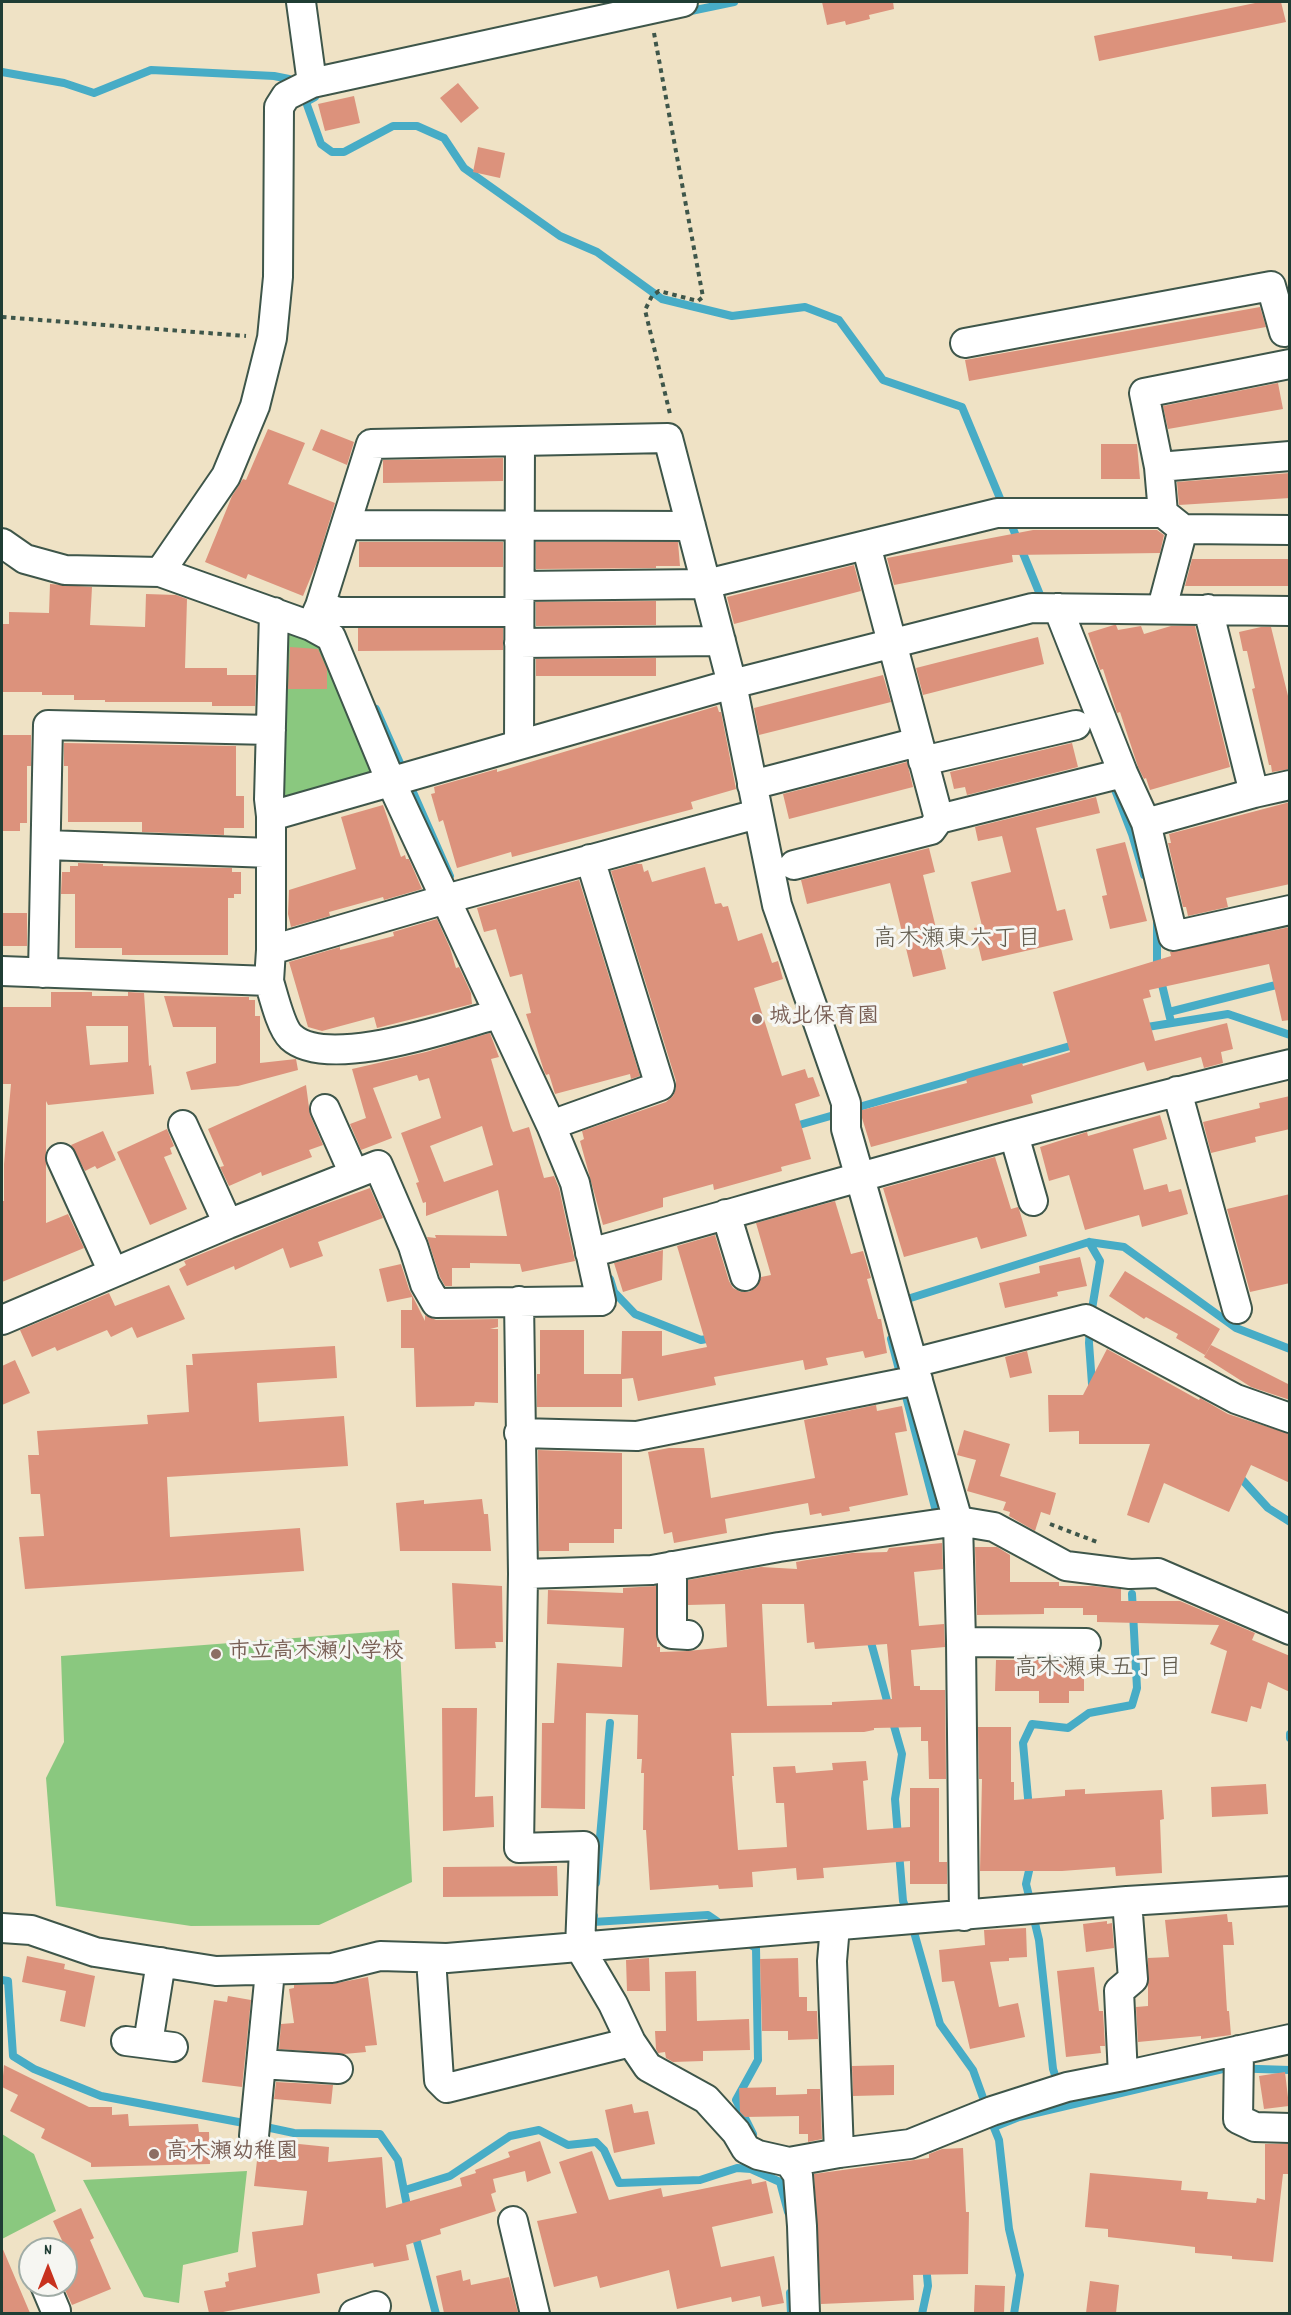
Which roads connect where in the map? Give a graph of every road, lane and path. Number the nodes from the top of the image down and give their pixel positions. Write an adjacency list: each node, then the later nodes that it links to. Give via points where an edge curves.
1 (301, 2): 4 (street)
2 (683, 2): 4 (street)
3 (653, 27): 10 (path, via 703,297 698,302 659,291 645,310 671,416)
4 (321, 82): 7 (street, via 286,96 279,107 278,277)
5 (2, 317): 7 (path)
6 (1287, 331): 8 (street, via 1271,286); 9 (street)
7 (272, 338): 21 (street, via 255,406 226,476)
8 (965, 343)
9 (1290, 362): 13 (street, via 1144,393)
10 (668, 438): 11 (street); 17 (street)
11 (520, 441): 15 (street, via 371,444); 16 (street)
12 (1290, 456): 13 (street)
13 (1159, 467): 14 (street)
14 (1173, 521): 18 (street); 20 (street, via 1005,513); 25 (street)
15 (346, 525): 16 (street); 29 (street)
16 (520, 526): 17 (street); 23 (street)
17 (691, 526): 22 (street)
18 (1290, 530)
19 (2, 543): 21 (street, via 24,559 65,570)
20 (866, 545): 22 (street); 32 (street)
21 (165, 564): 28 (street)
22 (706, 584): 23 (street); 30 (street)
23 (519, 599): 29 (street); 31 (street)
24 (1045, 608): 25 (street); 32 (street); 38 (street)
25 (1162, 608): 26 (street)
26 (1209, 609): 27 (street); 42 (street)
27 (1290, 611)
28 (274, 612): 29 (street); 35 (street)
29 (316, 616): 39 (street, via 331,637)
30 (721, 641): 31 (street); 33 (street)
31 (519, 643): 36 (street)
32 (891, 644): 33 (street); 37 (street)
33 (732, 684): 36 (street); 40 (street)
34 (1076, 725): 37 (street)
35 (271, 730): 44 (street); 47 (street, via 48,725)
36 (519, 745): 39 (street)
37 (921, 752): 40 (street); 45 (street)
38 (1113, 775): 45 (street); 46 (street)
39 (402, 779): 44 (street); 51 (street)
40 (752, 785): 43 (street)
41 (1290, 785): 42 (street)
42 (1254, 793): 46 (street)
43 (757, 814): 49 (street); 66 (street, via 777,905 846,1110 846,1129)
44 (271, 816): 48 (street)
45 (939, 819): 50 (street, via 931,830)
46 (1146, 823): 52 (street, via 1173,936)
47 (46, 845): 48 (street); 55 (street)
48 (271, 853): 53 (street)
49 (590, 860): 51 (street); 61 (street, via 660,1086)
50 (794, 865)
51 (455, 897): 53 (street); 57 (street)
52 (1290, 910)
53 (271, 950): 56 (street)
54 (2, 971): 55 (street)
55 (43, 973): 56 (street)
56 (269, 981): 57 (street, via 290,1036 312,1047 343,1051 383,1045)
57 (498, 1014): 61 (street)
58 (1290, 1064): 59 (street)
59 (1177, 1091): 63 (street); 74 (street)
60 (325, 1108): 65 (street)
61 (558, 1122): 70 (street)
62 (183, 1125): 69 (street)
63 (1014, 1135): 66 (street); 67 (street)
64 (61, 1158): 71 (street)
65 (354, 1174): 69 (street); 73 (street, via 378,1165 436,1303)
66 (860, 1176): 68 (street); 76 (street, via 895,1300)
67 (1033, 1201)
68 (726, 1214): 70 (street); 72 (street)
69 (228, 1224): 71 (street)
70 (599, 1251): 73 (street, via 601,1301)
71 (113, 1272): 75 (street)
72 (745, 1276)
73 (519, 1301): 78 (street)
74 (1236, 1309)
75 (2, 1320)
76 (908, 1378): 77 (street, via 1092,1322 1236,1399); 78 (street, via 637,1436); 79 (street)
77 (1290, 1418)
78 (519, 1433): 81 (street)
79 (946, 1523): 80 (street); 82 (street, via 994,1527 1066,1566 1130,1574 1158,1573); 84 (street)
80 (672, 1566): 81 (street); 83 (street, via 672,1634)
81 (523, 1574): 91 (street, via 519,1848 584,1846)
82 (1287, 1621)
83 (688, 1635)
84 (962, 1642): 85 (street); 88 (street)
85 (1086, 1643)
86 (1290, 1891): 87 (street)
87 (1127, 1901): 88 (street); 101 (street, via 1133,1979 1119,1991)
88 (963, 1916): 89 (street)
89 (835, 1926): 91 (street); 104 (street, via 832,1961)
90 (2, 1928): 93 (street, via 31,1930 95,1952)
91 (580, 1948): 92 (street); 96 (street)
92 (431, 1958): 94 (street, via 380,1956 332,1968); 96 (street, via 439,2080 447,2088)
93 (161, 1962): 94 (street, via 216,1971); 97 (street)
94 (270, 1971): 99 (street)
95 (1290, 2039): 98 (street)
96 (631, 2042): 105 (street, via 648,2067 706,2099 752,2152)
97 (149, 2044)
98 (1238, 2061): 101 (street); 103 (street, via 1238,2119 1255,2127)
99 (261, 2064): 100 (street); 102 (street)
100 (338, 2069)
101 (1123, 2076): 104 (street, via 1060,2089 910,2144)
102 (255, 2128)
103 (1290, 2128)
104 (839, 2152): 105 (street)
105 (789, 2162): 110 (street, via 798,2175)
106 (513, 2221): 109 (street)
107 (50, 2297): 108 (street)
108 (55, 2313)
109 (535, 2313)
110 (805, 2313)

